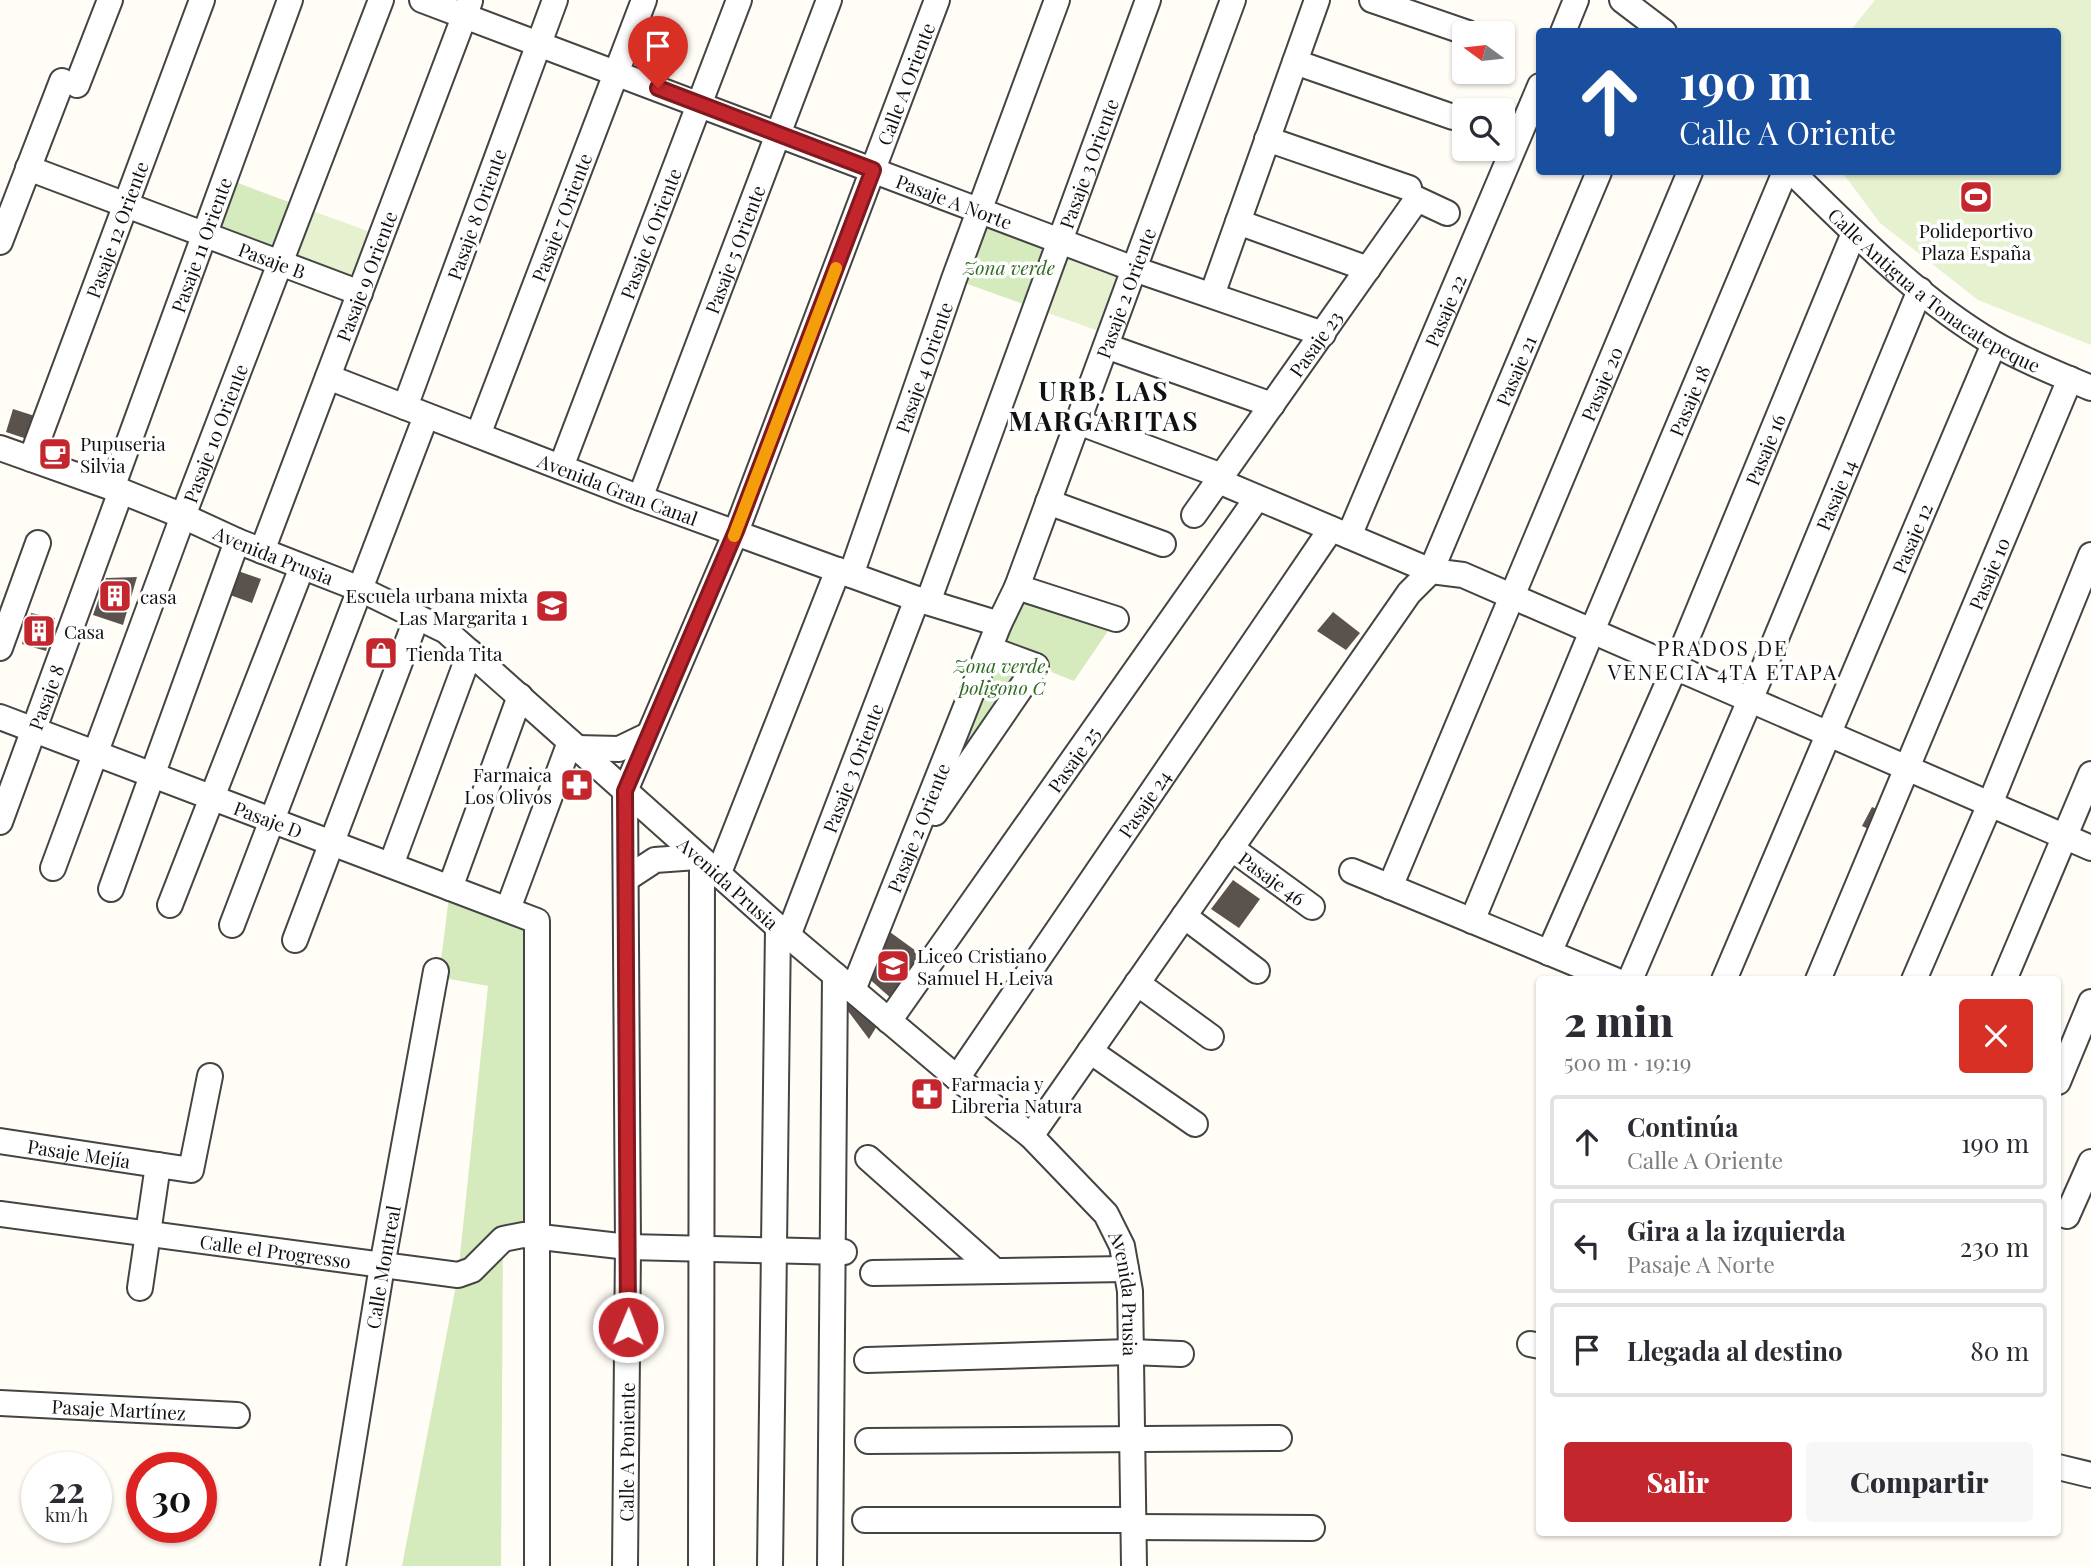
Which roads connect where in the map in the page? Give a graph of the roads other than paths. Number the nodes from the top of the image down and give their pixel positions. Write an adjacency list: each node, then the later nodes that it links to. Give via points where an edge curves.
1 (110, 0): 30 (street)
2 (202, 0): 37 (street, Pasaje 12 Oriente)
3 (290, 0): 42 (street, Pasaje 11 Oriente)
4 (381, 0): 45 (street, Pasaje 10 Oriente)
5 (422, 0): 18 (street, Pasaje A Norte)
6 (555, 0): 22 (street, Pasaje 8 Oriente)
7 (645, 0): 24 (street, Pasaje 7 Oriente)
8 (739, 0): 26 (street, Pasaje 6 Oriente)
9 (829, 0): 28 (street, Pasaje 5 Oriente)
10 (937, 0): 31 (street, Calle A Oriente)
11 (1057, 0): 38 (street, Pasaje 4 Oriente)
12 (1148, 0): 43 (street, Pasaje 3 Oriente)
13 (1233, 0): 46 (street, Pasaje 2 Oriente)
14 (1317, 0): 23 (street)
15 (1372, 0): 19 (street)
16 (1576, 0): 20 (street)
17 (1622, 0): 21 (street)
18 (467, 8): 22 (street, Pasaje A Norte); 49 (street, Pasaje 9 Oriente)
19 (1452, 28)
20 (1565, 28)
21 (1658, 28)
22 (538, 44): 24 (street, Pasaje A Norte); 57 (street, Pasaje 8 Oriente)
23 (1295, 62): 27 (street); 29 (street)
24 (617, 73): 26 (street, Pasaje A Norte); 59 (street, Pasaje 7 Oriente)
25 (1536, 95): 71 (street, Pasaje 22)
26 (699, 104): 28 (street, Pasaje A Norte); 62 (street, Pasaje 6 Oriente)
27 (1452, 117)
28 (779, 134): 31 (street, Pasaje A Norte); 65 (street, Pasaje 5 Oriente)
29 (1267, 139): 36 (street); 40 (street)
30 (28, 168): 37 (street, Pasaje B); 44 (street)
31 (873, 170): 38 (street, Pasaje A Norte); 70 (street, Calle A Oriente)
32 (1598, 175): 78 (street, Pasaje 21)
33 (1689, 175): 82 (street, Pasaje 20)
34 (1784, 175): 87 (street, Pasaje 18)
35 (1795, 175): 41 (street, Calle Antigua a Tonacatepeque)
36 (1409, 188)
37 (126, 205): 42 (street, Pasaje B); 61 (street, Pasaje 12 Oriente)
38 (980, 210): 43 (street, Pasaje A Norte); 79 (street, Pasaje 4 Oriente)
39 (1447, 213): 47 (street, Pasaje 23, via 1417,200)
40 (1238, 222): 47 (street); 50 (street)
41 (1854, 233): 48 (street, Calle Antigua a Tonacatepeque); 91 (street, Pasaje 16)
42 (205, 234): 45 (street, Pasaje B); 64 (street, Pasaje 11 Oriente)
43 (1059, 240): 46 (street, Pasaje A Norte); 83 (street, Pasaje 3 Oriente)
44 (0, 242)
45 (280, 263): 49 (street, Pasaje B); 69 (street, Pasaje 10 Oriente)
46 (1134, 269): 50 (street, Pasaje A Norte); 53 (street, Pasaje 2 Oriente)
47 (1368, 269): 51 (street, Pasaje 23)
48 (1920, 290): 52 (street, Calle Antigua a Tonacatepeque); 93 (street, Pasaje 14)
49 (360, 293): 54 (street, Pasaje 9 Oriente)
50 (1212, 295): 51 (street, Pasaje A Norte)
51 (1322, 334): 56 (street, Pasaje 23)
52 (1994, 344): 55 (street, Calle Antigua a Tonacatepeque); 96 (street, Pasaje 12)
53 (1106, 346): 56 (street); 58 (street, Pasaje 2 Oriente)
54 (328, 377): 57 (street, Avenida Gran Canal); 75 (street, Pasaje 9 Oriente)
55 (2080, 384): 100 (street, Pasaje 10)
56 (1272, 405): 63 (street, Pasaje 23)
57 (416, 412): 59 (street, Avenida Gran Canal); 81 (street)
58 (1077, 422): 63 (street); 67 (street, Pasaje 2 Oriente)
59 (478, 435): 62 (street, Avenida Gran Canal)
60 (0, 448): 61 (street, Avenida Prusia)
61 (32, 459): 64 (street, Avenida Prusia)
62 (561, 467): 65 (street, Avenida Gran Canal)
63 (1225, 481): 66 (street); 68 (street, Pasaje 23)
64 (116, 490): 69 (street, Avenida Prusia); 95 (street, Pasaje 8)
65 (640, 498): 70 (street, Avenida Gran Canal)
66 (1257, 498): 71 (street); 141 (street, Pasaje 25)
67 (1048, 502): 74 (street); 80 (street, Pasaje 2 Oriente)
68 (1194, 515)
69 (183, 516): 72 (street, Avenida Prusia); 99 (street, Pasaje 10 Oriente)
70 (736, 531): 79 (street, Avenida Gran Canal); 97 (street, Calle A Oriente)
71 (1340, 533): 78 (street); 146 (street, Pasaje 24)
72 (237, 541): 75 (street, Avenida Prusia); 102 (street)
73 (38, 543): 88 (street)
74 (1163, 544)
75 (262, 551): 77 (street, Avenida Prusia)
76 (2091, 555): 105 (street)
77 (302, 568): 81 (street, Avenida Prusia); 104 (street)
78 (1431, 571): 82 (street, via 1463,575); 110 (street, via 1409,593)
79 (844, 572): 83 (street, Avenida Gran Canal); 113 (street, Pasaje 4 Oriente)
80 (1017, 587): 85 (street); 86 (street, Pasaje 2 Oriente)
81 (360, 589): 84 (street, Avenida Prusia); 106 (street)
82 (1513, 596): 87 (street); 118 (street, Pasaje 20)
83 (922, 601): 86 (street, Avenida Gran Canal); 127 (street, Pasaje 3 Oriente)
84 (417, 617): 90 (street, Avenida Prusia, via 446,631); 109 (street)
85 (1116, 619)
86 (993, 622): 89 (street, Pasaje 2 Oriente)
87 (1591, 631): 91 (street); 125 (street, Pasaje 18)
88 (0, 648)
89 (990, 649): 112 (street, Pasaje 2 Oriente); 112 (street, via 1036,666)
90 (470, 652): 92 (street, Avenida Prusia); 114 (street)
91 (1675, 667): 93 (street); 129 (street, Pasaje 16)
92 (520, 696): 98 (street, Avenida Prusia); 119 (street)
93 (1750, 699): 96 (street); 133 (street, Pasaje 14)
94 (0, 717): 95 (street, Pasaje D)
95 (34, 730): 99 (street, Pasaje D); 107 (street, Pasaje 8)
96 (1829, 734): 100 (street); 134 (street, Pasaje 12)
97 (648, 736): 98 (street, via 619,749); 103 (street, Calle A Oriente)
98 (573, 745): 103 (street, Avenida Prusia); 123 (street)
99 (95, 754): 102 (street, Pasaje D); 115 (street, Pasaje 10 Oriente)
100 (1907, 768): 105 (street); 135 (street, Pasaje 10)
101 (2091, 774): 108 (street)
102 (152, 775): 104 (street, Pasaje D); 120 (street)
103 (625, 791): 113 (street, Avenida Prusia); 117 (street, Calle A Poniente)
104 (212, 797): 106 (street, Pasaje D); 121 (street)
105 (1990, 804): 108 (street); 136 (street)
106 (272, 820): 109 (street, Pasaje D); 126 (street)
107 (0, 822)
108 (2065, 836): 111 (street); 137 (street)
109 (331, 843): 114 (street, Pasaje D); 128 (street)
110 (1231, 848): 122 (street, Pasaje 46); 124 (street)
111 (2091, 848)
112 (909, 851): 138 (street, Pasaje 2 Oriente)
113 (706, 864): 117 (street, via 656,860); 127 (street, Avenida Prusia); 158 (street)
114 (391, 865): 119 (street, Pasaje D)
115 (53, 869)
116 (1352, 871): 118 (street)
117 (625, 880): 157 (street, Calle A Poniente)
118 (1390, 887): 125 (street)
119 (450, 888): 123 (street, Pasaje D)
120 (111, 889)
121 (170, 905)
122 (1312, 906)
123 (508, 909): 156 (street, Pasaje D, via 537,921)
124 (1184, 916): 131 (street); 139 (street)
125 (1472, 921): 129 (street)
126 (232, 925)
127 (783, 932): 138 (street, Avenida Prusia); 159 (street)
128 (295, 940)
129 (1549, 953): 132 (street)
130 (436, 971): 161 (street, Calle Montreal)
131 (1257, 971)
132 (1605, 976)
133 (1632, 976)
134 (1726, 976)
135 (1820, 976)
136 (1916, 976)
137 (2006, 976)
138 (844, 983): 141 (street, Avenida Prusia); 160 (street)
139 (1137, 983): 142 (street); 143 (street)
140 (2091, 1002): 144 (street)
141 (889, 1021): 146 (street, Avenida Prusia)
142 (1211, 1037)
143 (1090, 1051): 147 (street); 148 (street)
144 (2061, 1075)
145 (210, 1076): 152 (street, Pasaje Mejía, via 191,1170)
146 (957, 1078): 148 (street, Avenida Prusia)
147 (1195, 1125)
148 (1031, 1136): 162 (street, Avenida Prusia, via 1106,1214 1122,1246)
149 (0, 1141): 152 (street, Pasaje Mejía)
150 (868, 1158): 163 (street)
151 (2091, 1161): 154 (street)
152 (158, 1166): 155 (street)
153 (0, 1214): 155 (street, Calle el Progresso)
154 (2067, 1216)
155 (147, 1234): 161 (street, Calle el Progresso); 165 (street)
156 (537, 1236): 157 (street, Calle el Progresso); 161 (street, Calle el Progresso, via 503,1239 472,1270 458,1275); 180 (street)
157 (628, 1247): 158 (street, Calle el Progresso); 181 (street, Calle A Poniente)
158 (702, 1249): 159 (street, Calle el Progresso); 182 (street)
159 (774, 1250): 160 (street, Calle el Progresso); 183 (street)
160 (838, 1252): 184 (street)
161 (382, 1266): 179 (street, Calle Montreal)
162 (1126, 1269): 163 (street); 166 (street, Avenida Prusia)
163 (995, 1271): 164 (street)
164 (873, 1273)
165 (140, 1288)
166 (1130, 1352): 167 (street); 168 (street); 172 (street, Avenida Prusia)
167 (1181, 1354)
168 (867, 1360)
169 (0, 1403): 170 (street, Pasaje Martínez)
170 (237, 1415)
171 (1279, 1438): 172 (street)
172 (1132, 1440): 173 (street); 177 (street, Avenida Prusia)
173 (868, 1441)
174 (2061, 1468): 175 (street)
175 (2091, 1475)
176 (865, 1520): 177 (street)
177 (1133, 1524): 178 (street); 185 (street, Avenida Prusia)
178 (1312, 1528)
179 (333, 1566)
180 (537, 1566)
181 (625, 1566)
182 (701, 1566)
183 (770, 1566)
184 (830, 1566)
185 (1134, 1566)

